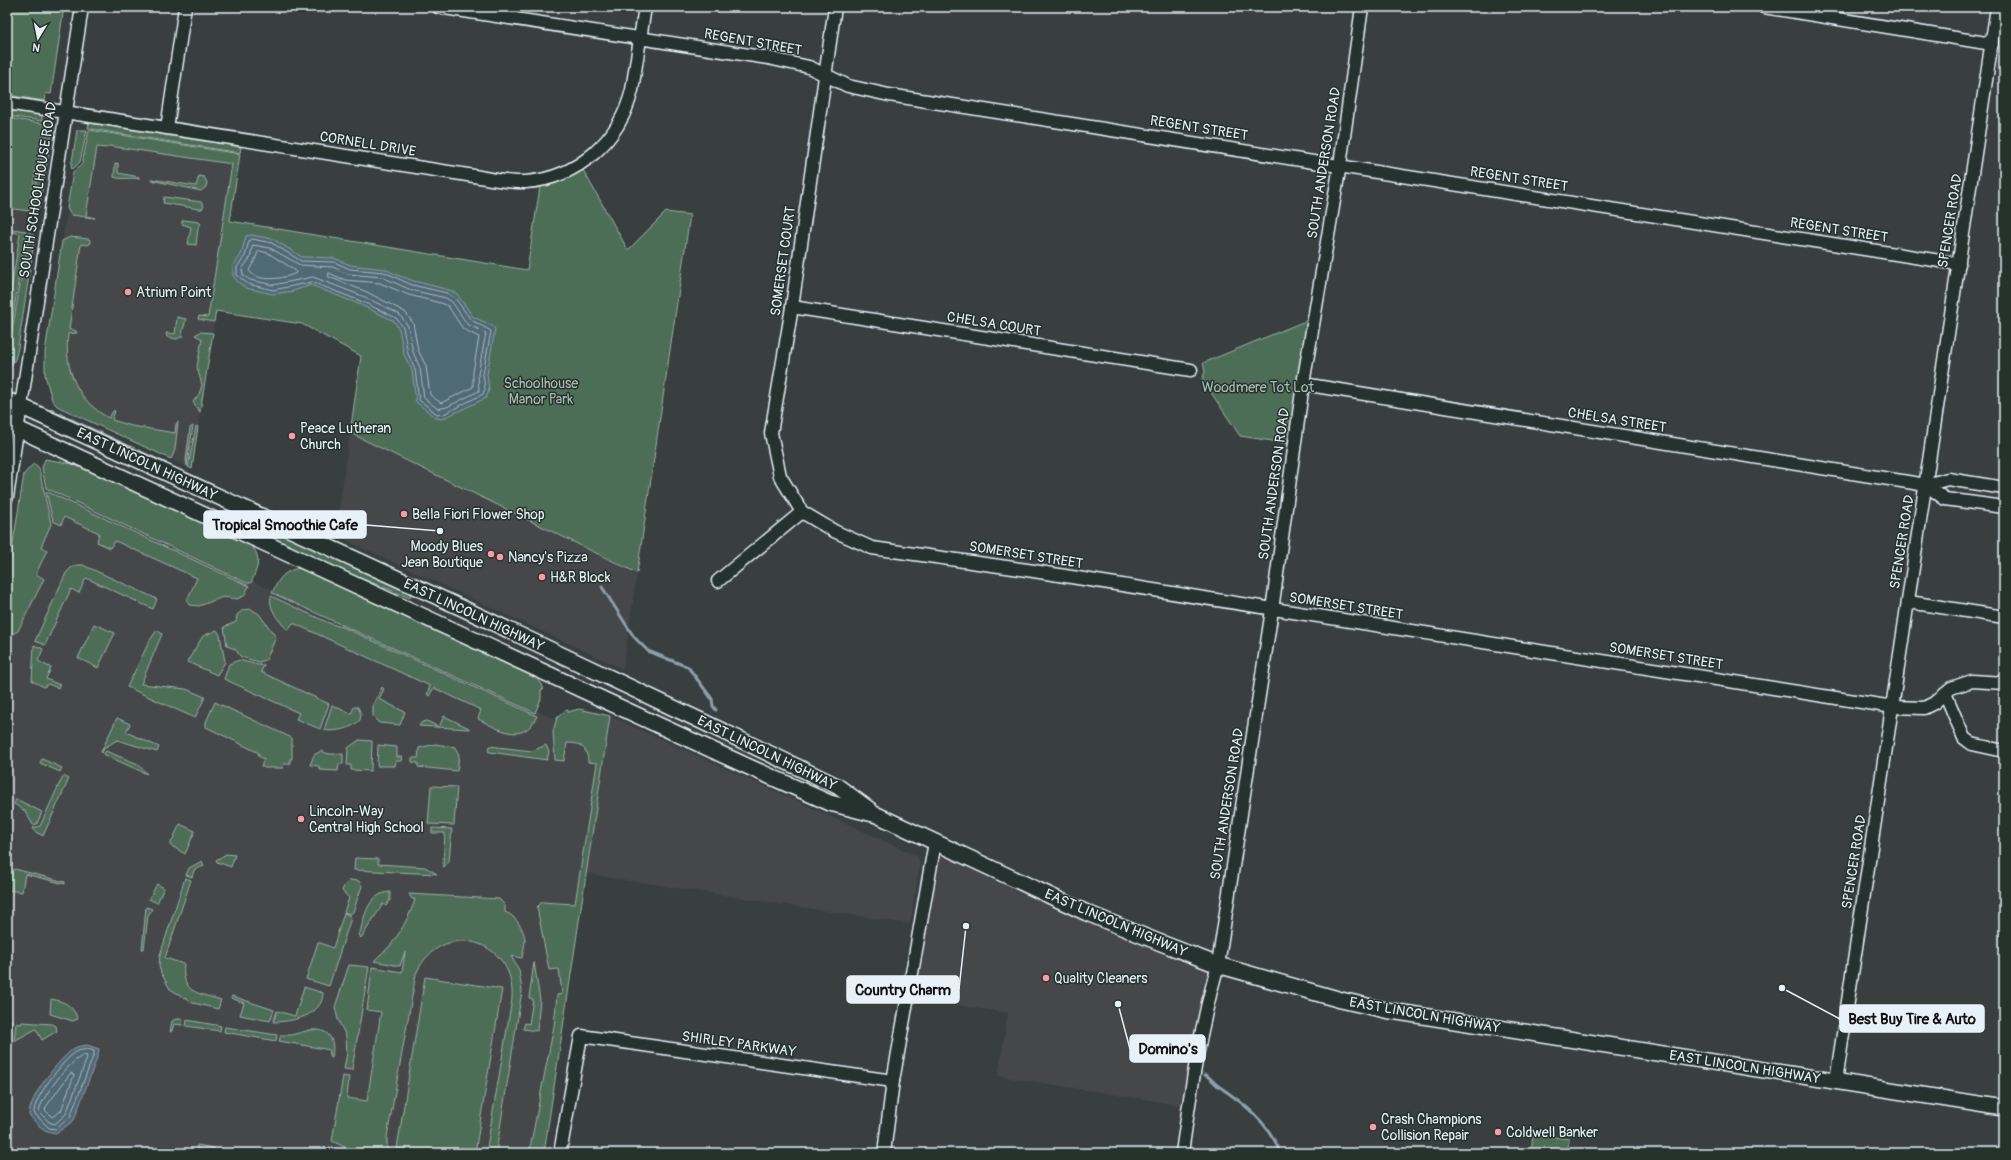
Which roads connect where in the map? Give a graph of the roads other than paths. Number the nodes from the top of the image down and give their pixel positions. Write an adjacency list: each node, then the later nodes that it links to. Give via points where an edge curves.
1 (82, 7): 14 (street, SOUTH SCHOOLHOUSE ROAD)
2 (185, 7): 15 (street)
3 (438, 7): 9 (street, REGENT STREET)
4 (645, 7): 10 (street, CORNELL DRIVE)
5 (835, 7): 12 (street, SOMERSET COURT)
6 (1362, 7): 16 (street, SOUTH ANDERSON ROAD)
7 (1764, 7): 11 (street)
8 (1997, 7): 11 (street, SPENCER ROAD)
9 (491, 11): 10 (street, REGENT STREET)
10 (640, 40): 12 (street, REGENT STREET, via 768,58 809,68); 15 (street, CORNELL DRIVE, via 629,103 617,127 598,150 585,160 558,175 525,182)
11 (1992, 44): 17 (street, SPENCER ROAD)
12 (825, 75): 16 (street, REGENT STREET, via 848,86 889,95); 18 (street, SOMERSET COURT)
13 (7, 103): 14 (street, CORNELL DRIVE)
14 (66, 112): 15 (street, CORNELL DRIVE); 22 (street, SOUTH SCHOOLHOUSE ROAD)
15 (167, 128)
16 (1340, 165): 17 (street, REGENT STREET); 20 (street, SOUTH ANDERSON ROAD)
17 (1959, 264): 24 (street, SPENCER ROAD)
18 (792, 307): 19 (street, CHELSA COURT); 28 (street, SOMERSET COURT, via 771,433 780,476)
19 (1191, 370)
20 (1303, 384): 24 (street, CHELSA STREET); 31 (street, SOUTH ANDERSON ROAD)
21 (7, 400): 22 (main road, EAST LINCOLN HIGHWAY)
22 (21, 406): 23 (street, SOUTH SCHOOLHOUSE ROAD); 37 (main road, EAST LINCOLN HIGHWAY, via 702,721 837,786)
23 (12, 426): 26 (street, SOUTH SCHOOLHOUSE ROAD); 37 (main road, EAST LINCOLN HIGHWAY, via 748,767 830,803)
24 (1926, 485): 25 (street, via 1948,480); 27 (street, via 1945,499); 30 (street, SPENCER ROAD)
25 (2004, 488)
26 (7, 497)
27 (2004, 508)
28 (802, 512): 29 (street); 31 (street, SOMERSET STREET, via 834,532 872,548 1027,570)
29 (718, 581)
30 (1909, 602): 32 (street); 35 (street, SPENCER ROAD)
31 (1272, 610): 35 (street, SOMERSET STREET); 39 (street, SOUTH ANDERSON ROAD)
32 (2004, 617)
33 (2004, 683): 34 (street, SOMERSET STREET, via 1972,681)
34 (1945, 693): 35 (street, SOMERSET STREET, via 1924,708); 36 (street, via 1964,738 1972,744)
35 (1893, 707): 41 (street, SPENCER ROAD)
36 (2004, 751)
37 (877, 815): 38 (main road, EAST LINCOLN HIGHWAY)
38 (935, 842): 39 (main road, EAST LINCOLN HIGHWAY, via 1088,913); 40 (street)
39 (1218, 965): 41 (main road, EAST LINCOLN HIGHWAY, via 1385,1010); 45 (street, SOUTH ANDERSON ROAD, via 1206,1006 1195,1060)
40 (893, 1081): 43 (street, SHIRLEY PARKWAY, via 581,1036); 44 (street)
41 (1836, 1081): 42 (main road, EAST LINCOLN HIGHWAY)
42 (2004, 1108)
43 (560, 1153)
44 (884, 1153)
45 (1182, 1153)

